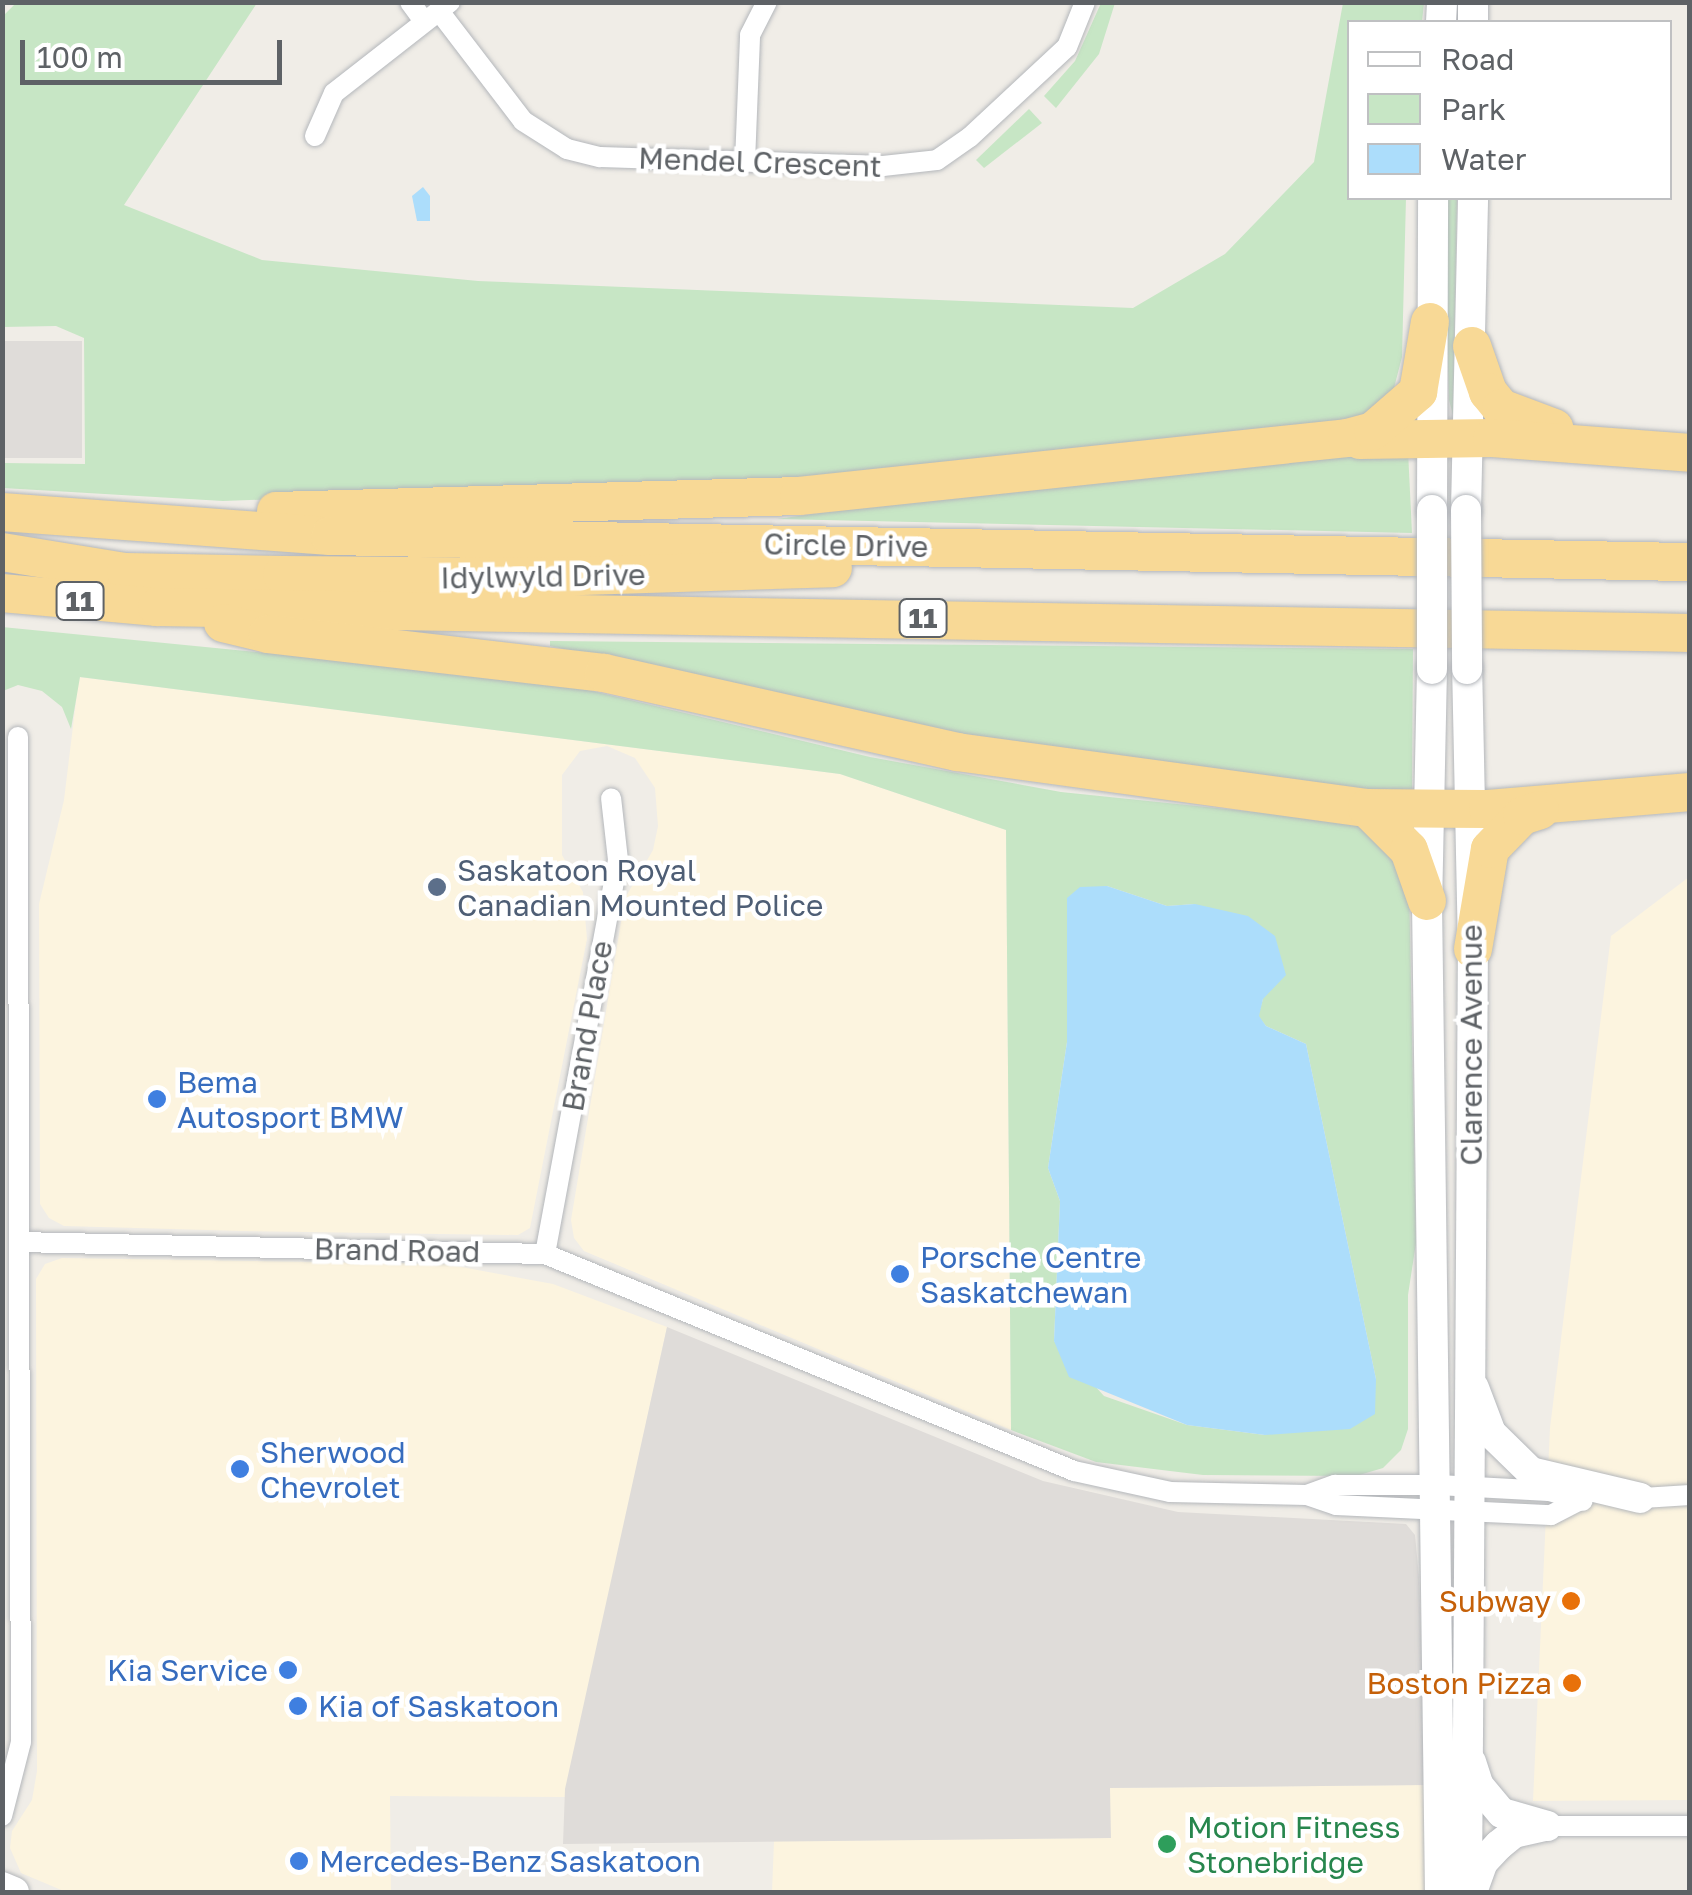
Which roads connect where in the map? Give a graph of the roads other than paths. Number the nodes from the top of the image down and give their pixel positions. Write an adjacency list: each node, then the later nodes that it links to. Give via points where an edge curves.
1 (410, 2): 4 (street, Mendel Crescent)
2 (767, 2): 6 (street, via 750,34)
3 (1086, 2): 6 (street, Mendel Crescent, via 1067,47 1026,90 937,160 914,166)
4 (438, 11): 5 (street, via 334,93); 6 (street, Mendel Crescent, via 540,136 600,157)
5 (316, 136)
6 (745, 162)
7 (1432, 200): 9 (main road, Clarence Avenue)
8 (1473, 200): 10 (main road, Clarence Avenue)
9 (1430, 322): 11 (main road, Clarence Avenue); 12 (highway, via 1418,392 1396,414 1347,438)
10 (1472, 346): 11 (main road, Clarence Avenue); 13 (highway, via 1501,408)
11 (1450, 438): 12 (highway); 13 (highway); 28 (main road, Clarence Avenue, bridge, via 1432,510); 29 (main road, Clarence Avenue, bridge, via 1466,510)
12 (1272, 443): 16 (highway, via 799,496)
13 (1619, 448): 14 (highway)
14 (1690, 453)
15 (2, 512): 16 (highway, Circle Drive / 11)
16 (91, 519): 18 (highway, Circle Drive / 11, via 330,536)
17 (2, 552): 18 (highway, Idylwyld Drive / 11, via 126,572 381,577 781,570)
18 (1086, 553): 19 (highway, Circle Drive / 11)
19 (1690, 562)
20 (2, 593): 21 (highway, 11)
21 (157, 607): 22 (highway, 11); 27 (highway, via 268,634 604,673 735,700 790,719 1056,768)
22 (1690, 633)
23 (18, 737): 32 (street)
24 (1690, 792): 26 (highway)
25 (611, 798): 33 (street, Brand Place, via 618,860)
26 (1558, 804): 29 (highway); 31 (highway, via 1522,816 1490,850)
27 (1367, 808): 28 (highway); 30 (highway, via 1410,850)
28 (1430, 808): 29 (highway); 30 (main road, Clarence Avenue)
29 (1470, 810): 31 (main road, Clarence Avenue)
30 (1427, 901): 36 (main road, Clarence Avenue)
31 (1474, 950): 34 (main road, Clarence Avenue)
32 (19, 1242): 33 (street, Brand Road); 39 (street, via 20,1742)
33 (545, 1254): 36 (street, Brand Road, via 1074,1472 1170,1492 1307,1495 1335,1485)
34 (1468, 1370): 36 (main road, Clarence Avenue); 37 (main road, via 1490,1433 1506,1455 1531,1472)
35 (1690, 1494): 37 (street, Brand Road)
36 (1453, 1497): 37 (street, Brand Road, via 1551,1515 1578,1501); 38 (main road, Clarence Avenue); 44 (main road, Clarence Avenue)
37 (1640, 1498)
38 (1466, 1748): 40 (main road, via 1490,1802); 45 (main road, Clarence Avenue)
39 (2, 1816)
40 (1546, 1826): 41 (street); 45 (main road, via 1499,1844)
41 (1690, 1826)
42 (2, 1887): 43 (main road)
43 (14, 1892)
44 (1440, 1892)
45 (1469, 1892)

